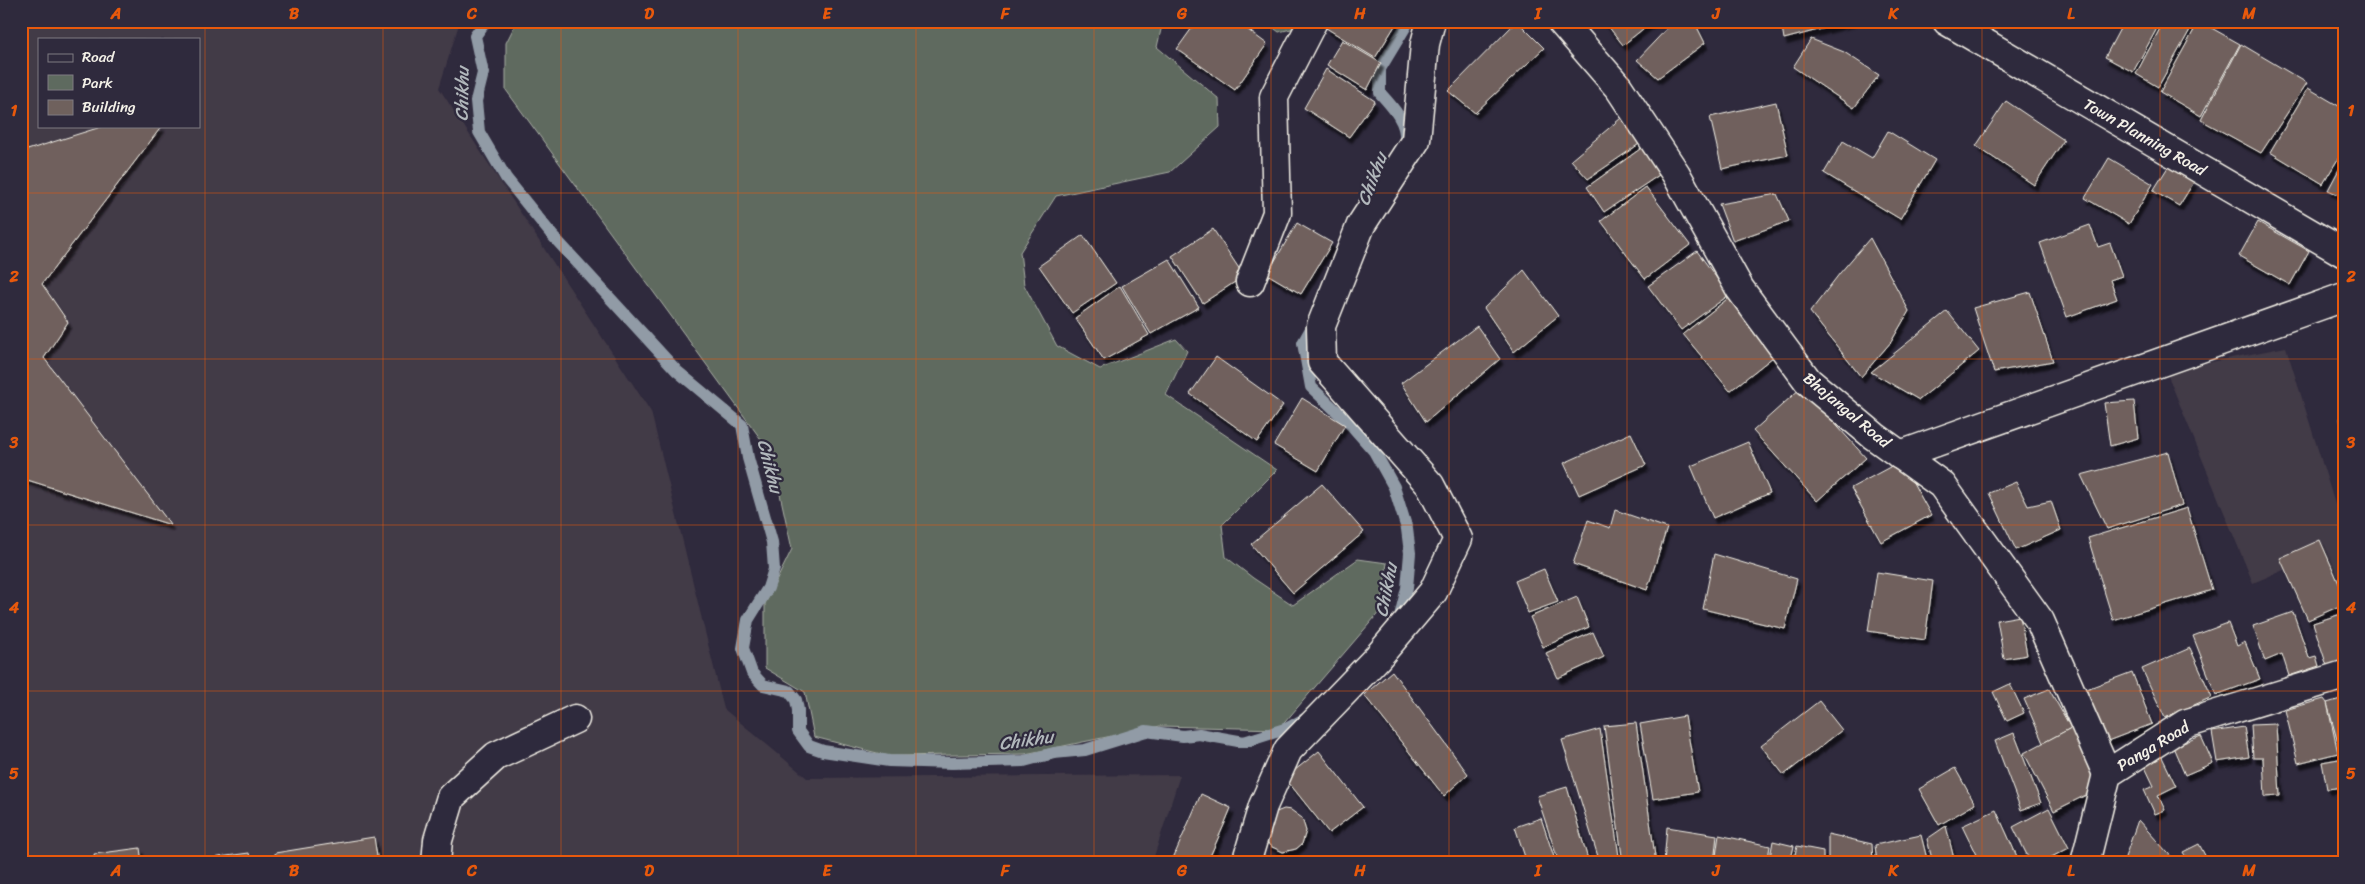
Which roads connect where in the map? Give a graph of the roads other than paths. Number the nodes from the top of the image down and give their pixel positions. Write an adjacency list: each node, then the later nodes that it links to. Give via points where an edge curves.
1 (1313, 21): 6 (street, via 1274,97 1277,213)
2 (1431, 21): 13 (street, via 1425,44 1416,140 1361,225 1321,326 1322,362 1430,485 1458,539 1433,592 1377,658 1288,750 1262,806)
3 (1562, 21): 8 (street, Bhajangal Road, via 1619,88 1676,174 1740,289 1808,381)
4 (1947, 21): 5 (street, Town Planning Road)
5 (2344, 253)
6 (1250, 282)
7 (2344, 296): 8 (street)
8 (1900, 455): 11 (street, Bhajangal Road, via 1942,485 2040,621)
9 (2344, 675): 11 (street, Panga Road, via 2185,724)
10 (574, 719): 12 (street, via 496,756 451,797 438,840)
11 (2107, 774): 14 (street, Panga Road)
12 (436, 863)
13 (1246, 863)
14 (2085, 863)

